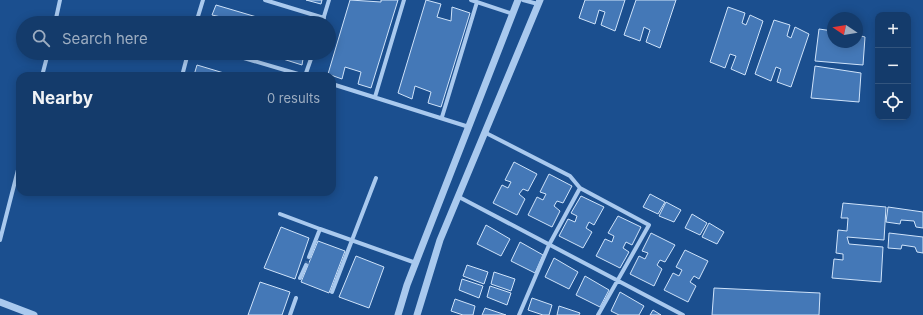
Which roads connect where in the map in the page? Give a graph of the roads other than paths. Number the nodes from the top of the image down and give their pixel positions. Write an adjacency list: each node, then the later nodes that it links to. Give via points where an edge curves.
1 (60, 0): 12 (street)
2 (203, 0): 13 (street)
3 (265, 0): 14 (street)
4 (329, 0): 15 (street)
5 (404, 0): 25 (street)
6 (471, 0): 9 (street)
7 (518, 0): 11 (street)
8 (522, 0): 10 (street)
9 (477, 2): 11 (street); 26 (street)
10 (539, 2): 28 (street)
11 (513, 14): 27 (street)
12 (57, 16)
13 (198, 16)
14 (317, 16)
15 (325, 16)
16 (46, 60): 20 (street)
17 (186, 60): 21 (street)
18 (251, 60): 22 (street)
19 (311, 60): 23 (street)
20 (43, 72)
21 (183, 72)
22 (291, 72)
23 (306, 72)
24 (336, 85): 25 (street)
25 (375, 97): 26 (street)
26 (442, 117): 27 (street)
27 (469, 126): 39 (street)
28 (486, 133): 31 (street, via 570,176); 32 (street)
29 (16, 178): 35 (street)
30 (376, 178): 36 (street)
31 (580, 188): 37 (street); 42 (street, via 649,225)
32 (459, 197): 37 (street); 49 (street, via 430,268)
33 (280, 214): 34 (street)
34 (320, 229): 36 (street); 38 (street)
35 (0, 240)
36 (352, 240): 39 (street); 43 (street)
37 (550, 245): 42 (street); 50 (street)
38 (309, 257)
39 (416, 264): 48 (street)
40 (306, 265): 41 (street)
41 (300, 278)
42 (617, 281): 51 (street); 52 (street)
43 (332, 292)
44 (296, 298): 47 (street)
45 (0, 302): 46 (street)
46 (34, 315)
47 (290, 315)
48 (398, 315)
49 (417, 315)
50 (519, 315)
51 (598, 315)
52 (683, 315)

